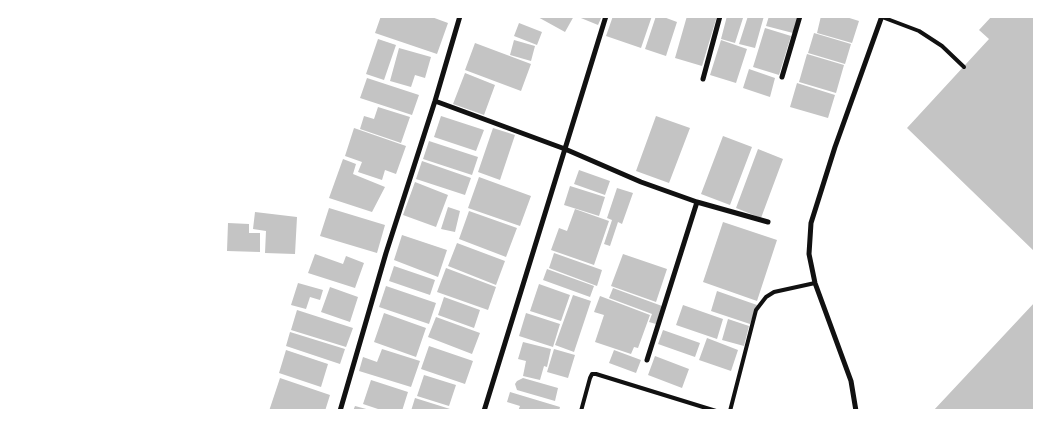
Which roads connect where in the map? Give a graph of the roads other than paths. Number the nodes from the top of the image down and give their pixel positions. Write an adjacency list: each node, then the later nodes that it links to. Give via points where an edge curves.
1 (460, 16): 9 (street)
2 (606, 16): 10 (street)
3 (720, 16): 8 (street)
4 (800, 16): 7 (street)
5 (882, 16): 6 (lane, via 919,31 942,46); 13 (street, via 811,223 809,254)
6 (964, 67)
7 (782, 77)
8 (703, 79)
9 (435, 101): 10 (street); 15 (street)
10 (565, 149): 11 (street); 16 (street)
11 (697, 202): 12 (street); 14 (street)
12 (768, 222)
13 (815, 283): 19 (lane, via 774,292 756,310); 20 (street, via 851,381)
14 (647, 360)
15 (340, 411)
16 (484, 411)
17 (581, 411): 18 (lane, via 592,374)
18 (716, 411)
19 (730, 411)
20 (856, 411)

